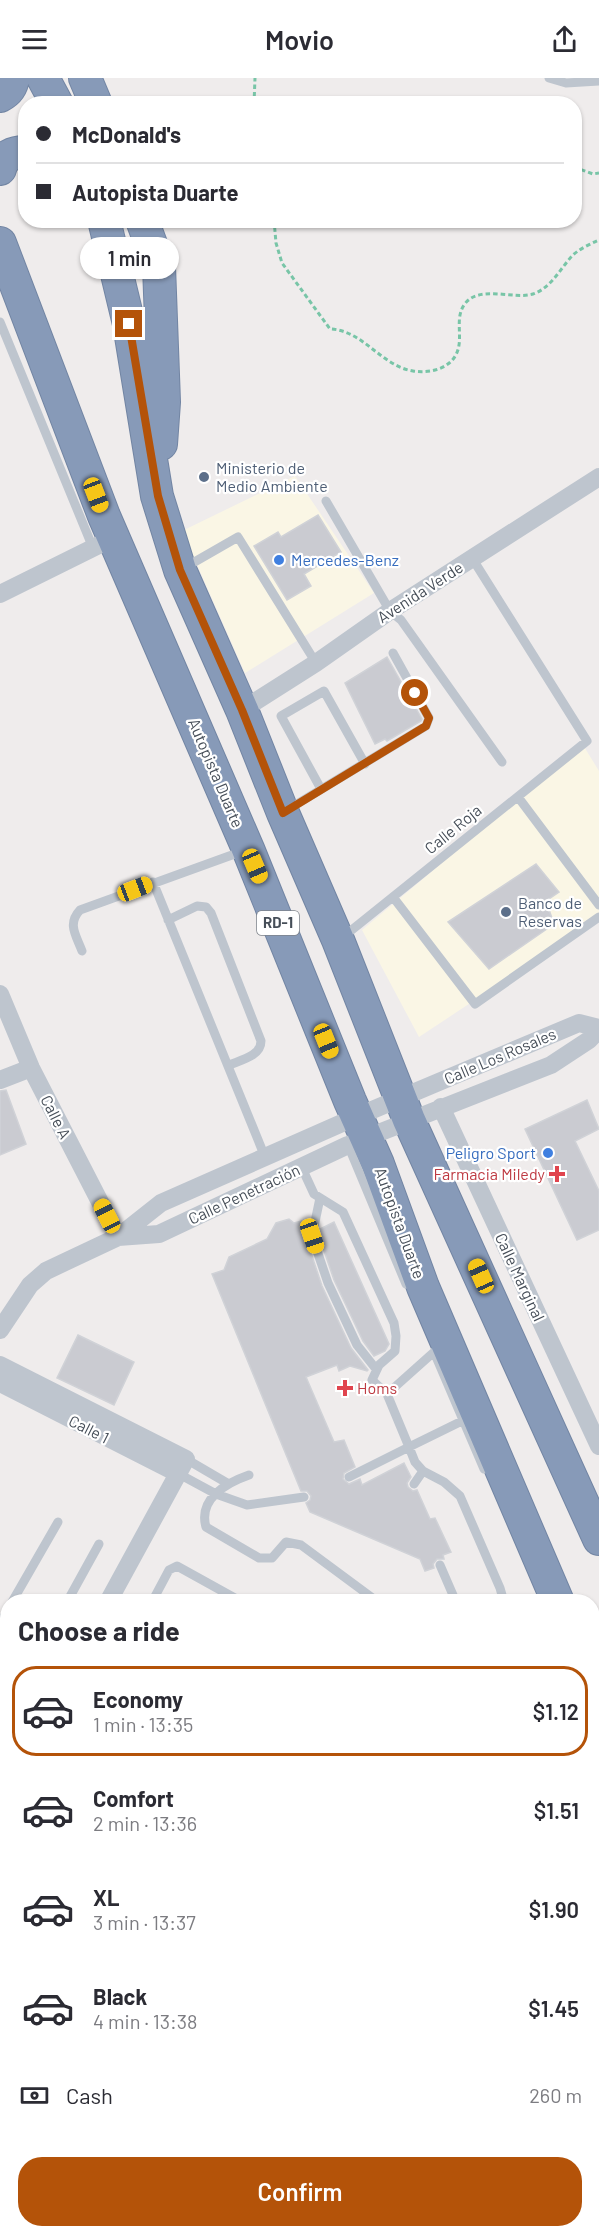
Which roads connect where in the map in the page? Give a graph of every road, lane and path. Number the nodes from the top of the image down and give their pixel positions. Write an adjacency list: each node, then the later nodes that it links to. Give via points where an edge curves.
1 (13, 78): 7 (highway, via 6,93)
2 (43, 78): 8 (highway)
3 (85, 78): 9 (highway)
4 (255, 78): 10 (path)
5 (549, 78): 6 (lane, via 566,83)
6 (599, 81)
7 (0, 96)
8 (53, 96)
9 (93, 96)
10 (254, 96)
11 (18, 153): 12 (highway, via 11,153)
12 (0, 169)
13 (582, 170): 14 (path)
14 (599, 173)
15 (106, 228): 22 (highway, RD-1, via 129,324)
16 (145, 228): 22 (highway, via 159,266 164,402)
17 (275, 228): 18 (path, via 282,263 330,329 348,332 396,365 413,371 441,369 452,362 459,346 460,313 472,297 531,295 543,290 573,255)
18 (599, 240)
19 (0, 243): 24 (highway, Autopista Duarte / RD-1)
20 (0, 322): 24 (lane)
21 (599, 477): 25 (street, Avenida Verde)
22 (158, 496): 26 (highway, RD-1)
23 (326, 501): 28 (lane)
24 (103, 543): 27 (street); 37 (highway, Autopista Duarte / RD-1)
25 (472, 558): 28 (street, Avenida Verde); 35 (lane, Calle Roja, via 587,741)
26 (180, 570): 30 (lane, via 238,537); 31 (highway, RD-1)
27 (0, 594)
28 (390, 611): 30 (street, Avenida Verde); 32 (lane, via 401,620)
29 (393, 653): 33 (lane, via 429,722)
30 (316, 663): 31 (street, Avenida Verde)
31 (242, 710): 36 (highway, RD-1)
32 (502, 762)
33 (365, 764): 34 (lane); 34 (lane, via 324,692 281,716)
34 (321, 789): 36 (lane)
35 (518, 797): 39 (lane, Calle Roja); 40 (lane)
36 (283, 813): 43 (highway, RD-1)
37 (248, 849): 38 (lane); 52 (highway, Autopista Duarte / RD-1)
38 (153, 882): 42 (lane); 44 (lane, via 80,910 73,917 72,926)
39 (393, 897): 41 (lane, via 475,1004); 43 (lane, Calle Roja)
40 (599, 905)
41 (599, 917)
42 (168, 920): 47 (lane); 47 (lane, via 196,906 206,907 211,913 261,1041 257,1052)
43 (338, 940): 51 (highway, RD-1)
44 (82, 951)
45 (0, 994): 48 (street, Calle A)
46 (599, 1028): 50 (street, Calle Los Rosales, via 589,1040 551,1065); 51 (street, Calle Los Rosales, via 579,1023)
47 (229, 1065): 53 (lane)
48 (31, 1068): 49 (street); 56 (street, Calle A)
49 (0, 1080)
50 (441, 1107): 51 (street, Calle Los Rosales); 66 (street, Calle Marginal)
51 (406, 1109): 52 (street); 78 (highway, RD-1)
52 (357, 1133): 53 (street, Calle Penetración); 54 (street, Calle Penetración); 57 (lane); 89 (highway, Autopista Duarte / RD-1, via 378,1164 423,1287)
53 (265, 1157): 56 (street, Calle Penetración, via 161,1203)
54 (302, 1168): 55 (lane, via 314,1194); 56 (street, Calle Penetración, via 159,1234)
55 (320, 1198): 62 (lane, via 312,1236 328,1283 357,1345); 62 (lane, via 344,1212 394,1323 395,1351)
56 (118, 1237): 58 (street, Calle Penetración, via 46,1271 30,1285)
57 (412, 1299)
58 (0, 1330)
59 (429, 1341): 60 (lane)
60 (434, 1352): 64 (lane); 65 (lane)
61 (0, 1365): 68 (street)
62 (376, 1369): 64 (lane, via 372,1380)
63 (0, 1383): 68 (street, Calle 1)
64 (387, 1394): 67 (lane)
65 (462, 1421): 67 (lane); 70 (lane)
66 (599, 1446)
67 (409, 1447): 69 (lane); 72 (lane)
68 (183, 1467): 73 (lane); 75 (lane); 83 (street)
69 (423, 1471): 74 (lane); 88 (lane, via 453,1487 460,1496)
70 (487, 1474)
71 (249, 1475): 73 (lane)
72 (349, 1477)
73 (227, 1483): 75 (lane)
74 (414, 1484)
75 (216, 1494): 76 (lane, via 247,1505); 86 (lane, via 206,1507 206,1527 259,1558 272,1558 286,1542 301,1545)
76 (304, 1497)
77 (58, 1522): 81 (lane)
78 (599, 1539)
79 (99, 1544): 82 (lane)
80 (440, 1565): 87 (lane)
81 (17, 1594)
82 (72, 1594)
83 (112, 1594)
84 (156, 1594): 85 (lane, via 169,1570 177,1566)
85 (228, 1594)
86 (367, 1594)
87 (453, 1594)
88 (502, 1594)
89 (555, 1594)

